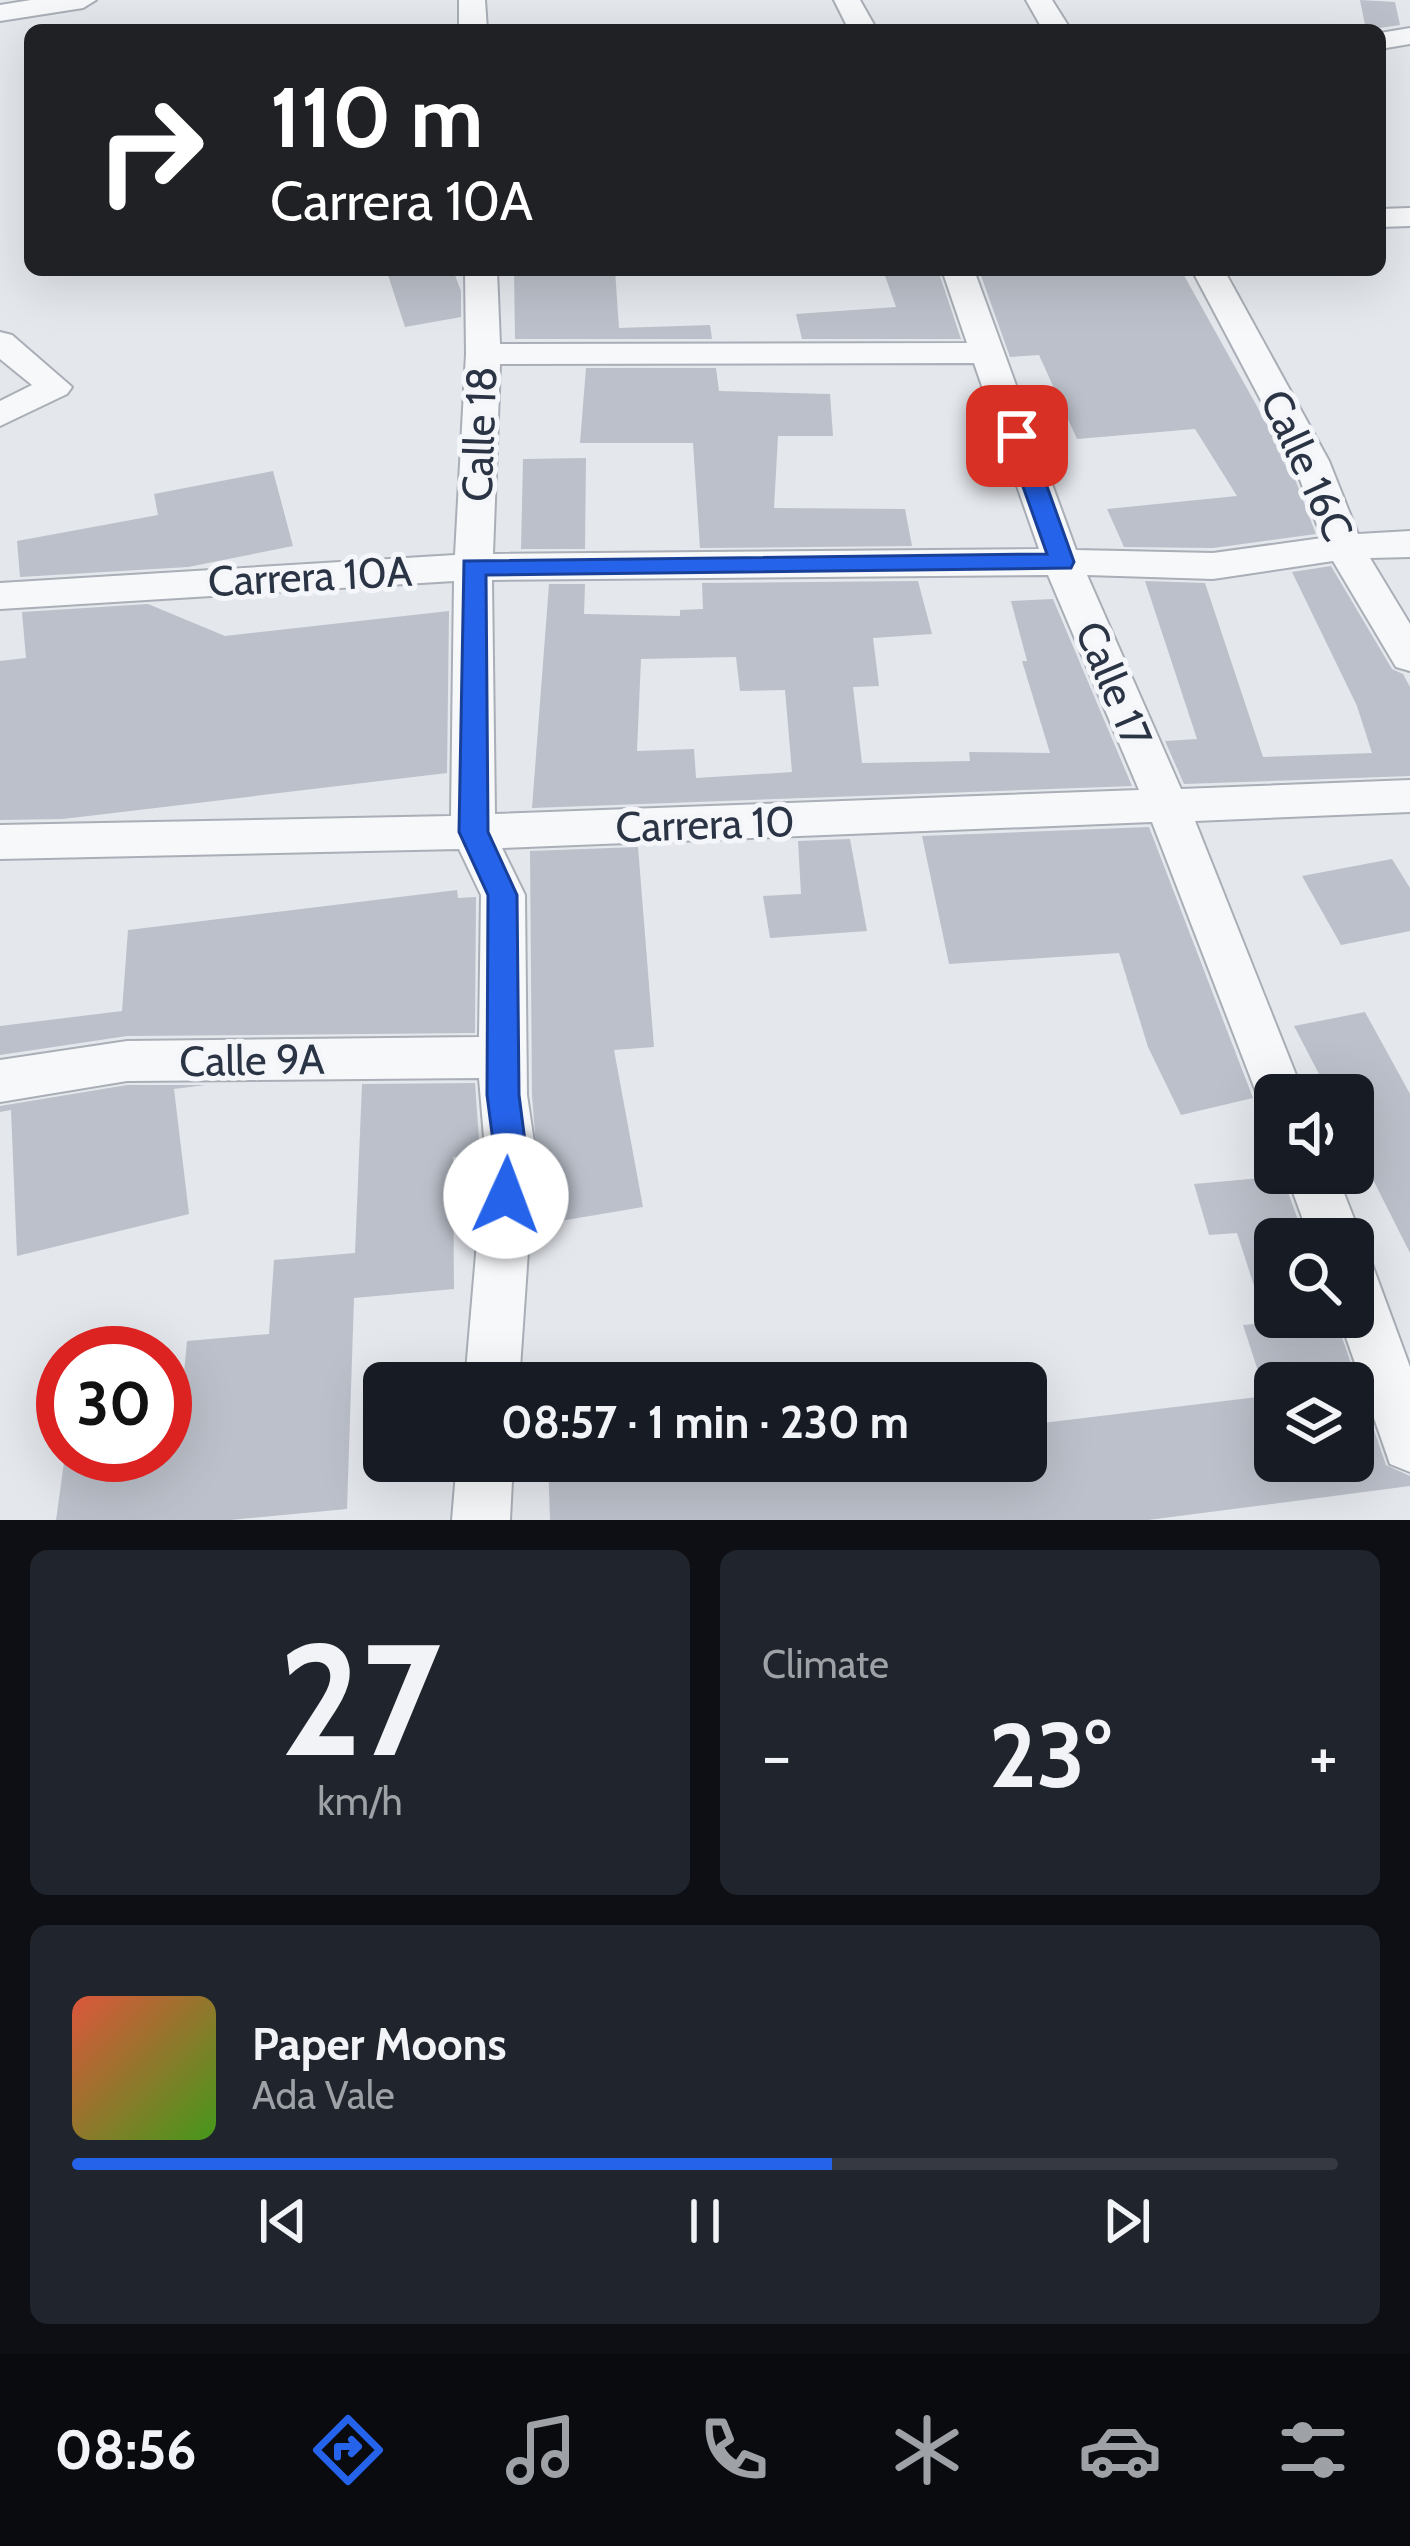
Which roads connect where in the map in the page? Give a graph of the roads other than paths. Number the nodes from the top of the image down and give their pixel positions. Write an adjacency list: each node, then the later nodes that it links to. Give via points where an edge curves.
1 (82, 4): 2 (street)
2 (0, 14)
3 (481, 276): 8 (street, Calle 18)
4 (960, 276): 7 (street, Calle 17)
5 (1211, 276): 11 (street, Calle 16C, via 1311,461)
6 (0, 342): 9 (street, via 56,387)
7 (987, 353): 8 (street); 12 (street, Calle 17)
8 (482, 354): 13 (street, Calle 18)
9 (0, 416)
10 (1410, 544): 11 (street, Carrera 10A)
11 (1344, 548): 12 (street, Carrera 10A, via 1213,566); 15 (street, Calle 16C)
12 (1062, 562): 13 (street, Carrera 10A); 17 (street, Calle 17)
13 (473, 567): 14 (street, Carrera 10A); 18 (street, Calle 18)
14 (0, 596)
15 (1410, 657)
16 (1410, 796): 17 (street, Carrera 10)
17 (1168, 808): 18 (street, Carrera 10); 21 (street, Calle 17)
18 (473, 832): 19 (street, Carrera 10); 20 (street, Calle 18, via 503,895)
19 (0, 842)
20 (506, 1057): 22 (street, Calle 9A, via 128,1061); 24 (street, Calle 18, via 510,1149)
21 (1272, 1074)
22 (0, 1081)
23 (1373, 1338): 25 (street)
24 (494, 1362)
25 (1410, 1445)
26 (484, 1482): 27 (street)
27 (481, 1520)

